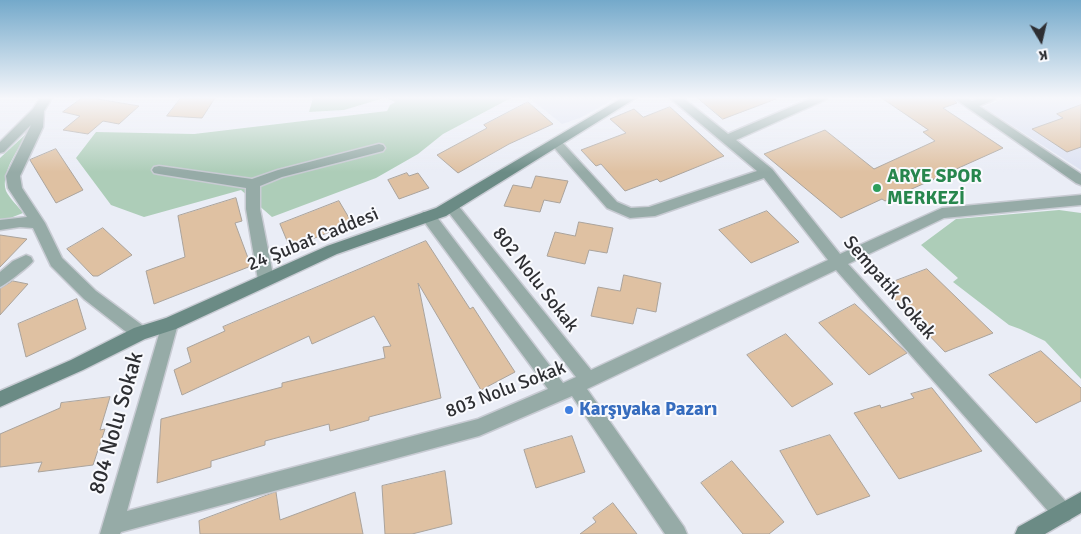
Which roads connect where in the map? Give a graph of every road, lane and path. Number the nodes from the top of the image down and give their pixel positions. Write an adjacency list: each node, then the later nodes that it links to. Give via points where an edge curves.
1 (26, 123): 10 (street)
2 (37, 123): 18 (street, via 13,176 15,188)
3 (589, 123): 8 (street, 24 Şubat Caddesi)
4 (708, 123): 7 (street, Sempatik Sokak)
5 (764, 123): 7 (street)
6 (997, 123): 13 (street)
7 (728, 139): 12 (street, Sempatik Sokak)
8 (556, 143): 12 (street, via 612,205 630,213 650,212); 16 (street, 24 Şubat Caddesi)
9 (379, 148): 14 (street, via 278,174)
10 (0, 149)
11 (159, 170): 14 (street)
12 (767, 172): 20 (street, Sempatik Sokak)
13 (1081, 180)
14 (253, 184): 22 (street, via 253,209)
15 (1081, 200): 20 (street, 803 Nolu Sokak, via 942,213)
16 (450, 206): 17 (street, 24 Şubat Caddesi); 26 (street, 802 Nolu Sokak)
17 (428, 216): 22 (street, 24 Şubat Caddesi, via 332,250); 26 (street)
18 (38, 222): 19 (street); 25 (street, via 42,246 56,262 90,295)
19 (0, 225)
20 (837, 261): 26 (street, 803 Nolu Sokak); 29 (street, Sempatik Sokak)
21 (22, 263): 23 (street)
22 (266, 280): 24 (street, 24 Şubat Caddesi)
23 (0, 281)
24 (170, 324): 25 (street, 24 Şubat Caddesi); 30 (street, 804 Nolu Sokak)
25 (140, 334): 27 (street, 24 Şubat Caddesi)
26 (575, 386): 30 (street, 803 Nolu Sokak, via 479,427); 31 (street)
27 (0, 399)
28 (1081, 502): 29 (street)
29 (1063, 513): 32 (street)
30 (112, 529)
31 (678, 534)
32 (1025, 534)

